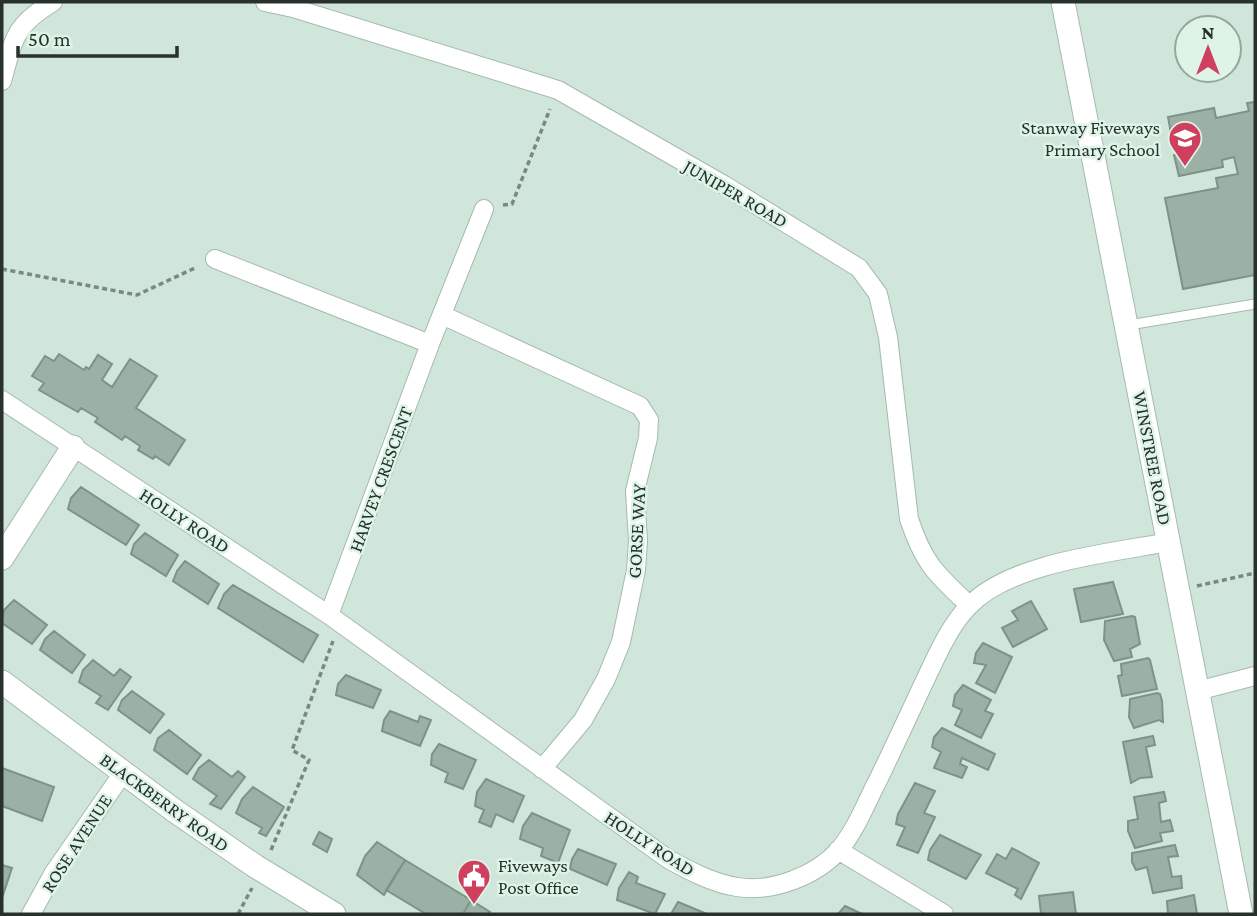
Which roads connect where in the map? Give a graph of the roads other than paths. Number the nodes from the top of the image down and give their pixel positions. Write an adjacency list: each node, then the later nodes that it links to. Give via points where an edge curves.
1 (53, 2): 4 (street, via 30,16 16,35)
2 (265, 2): 15 (street, JUNIPER ROAD, via 558,90 859,268 878,294 888,337 909,520 932,570)
3 (1063, 2): 9 (street, WINSTREE ROAD)
4 (2, 81)
5 (484, 209): 8 (street, HARVEY CRESCENT)
6 (215, 258): 10 (street)
7 (1255, 304): 9 (lane)
8 (442, 315): 10 (street, HARVEY CRESCENT); 20 (street, GORSE WAY, via 640,406 649,420 635,491 636,570 621,642 583,720)
9 (1127, 326): 13 (street, WINSTREE ROAD)
10 (430, 344): 16 (street, HARVEY CRESCENT)
11 (2, 400): 12 (street, HOLLY ROAD)
12 (73, 447): 14 (street); 16 (street, HOLLY ROAD)
13 (1169, 542): 15 (street, HOLLY ROAD, via 1064,562 1007,579); 19 (street, WINSTREE ROAD)
14 (2, 558)
15 (969, 605): 22 (street, HOLLY ROAD, via 944,641 860,817)
16 (335, 619): 20 (street, HOLLY ROAD)
17 (1255, 676): 19 (street)
18 (2, 682): 21 (street, BLACKBERRY ROAD)
19 (1197, 691): 26 (street, WINSTREE ROAD)
20 (542, 769): 22 (street, HOLLY ROAD, via 668,859 701,877 737,887 781,884 813,870)
21 (123, 774): 23 (street, ROSE AVENUE, via 53,874); 24 (street, BLACKBERRY ROAD, via 262,871)
22 (838, 850): 25 (street)
23 (31, 914)
24 (334, 914)
25 (944, 914)
26 (1241, 914)

